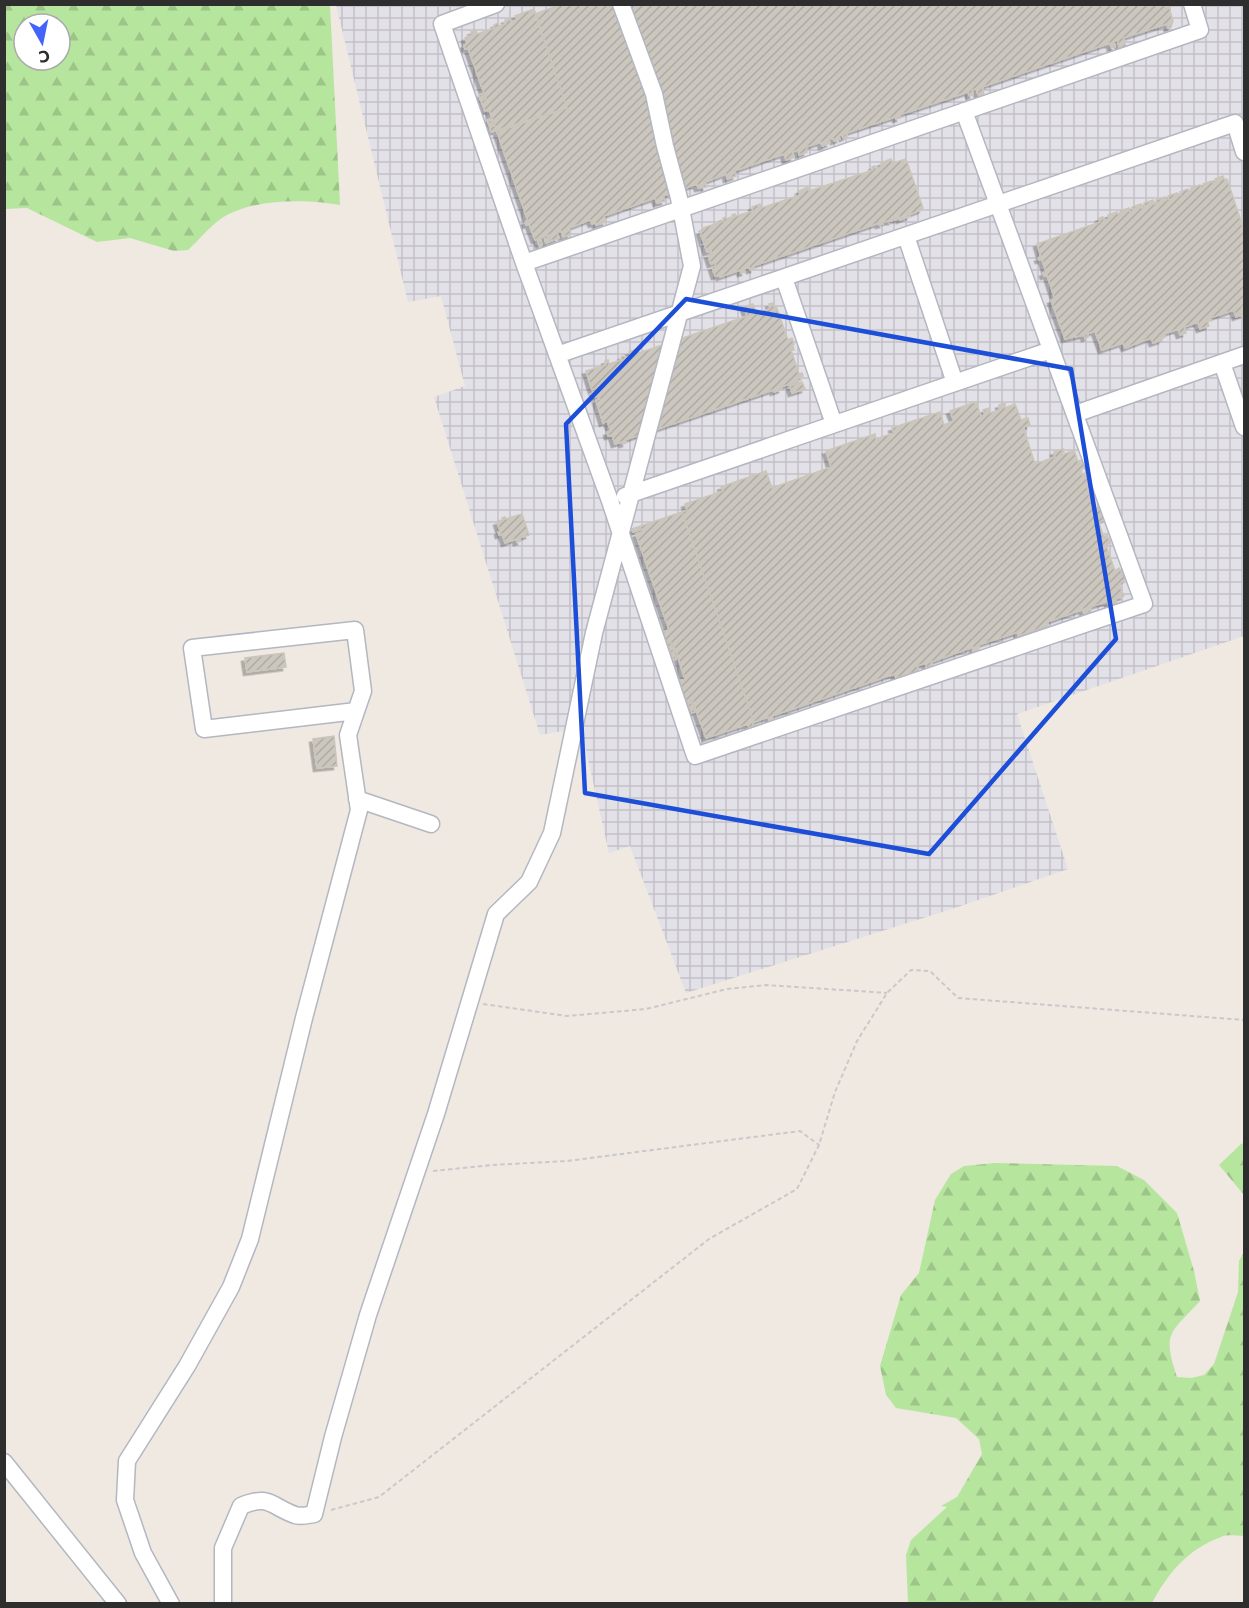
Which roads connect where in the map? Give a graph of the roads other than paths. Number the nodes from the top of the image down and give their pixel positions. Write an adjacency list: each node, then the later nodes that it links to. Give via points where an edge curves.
1 (496, 4): 8 (street, via 442,24)
2 (621, 4): 25 (street, via 654,94 692,266 594,633 552,833 529,882 496,914 368,1315 314,1514 297,1516 276,1504 256,1500 241,1506 223,1548)
3 (1192, 4): 4 (street, via 1200,30)
4 (964, 111): 6 (street); 8 (street)
5 (1245, 152): 6 (street, via 1235,123)
6 (999, 205): 7 (street); 10 (street)
7 (906, 236): 9 (street); 14 (street)
8 (524, 262): 11 (street)
9 (784, 278): 11 (street); 16 (street)
10 (1051, 350): 14 (street); 15 (street)
11 (557, 355): 18 (street)
12 (1245, 356): 13 (street)
13 (1222, 363): 15 (street); 17 (street)
14 (955, 383): 16 (street)
15 (1075, 414): 18 (street, via 1144,604 695,756)
16 (834, 424): 18 (street)
17 (1245, 427)
18 (610, 501)
19 (356, 711): 19 (street, via 204,729 192,648 355,630 363,691); 20 (street, via 348,735)
20 (357, 799): 21 (street); 24 (street, via 359,810 250,1239 231,1287 209,1327 126,1461 125,1500 143,1553)
21 (431, 825)
22 (4, 1462): 23 (street)
23 (118, 1604)
24 (171, 1604)
25 (223, 1604)

